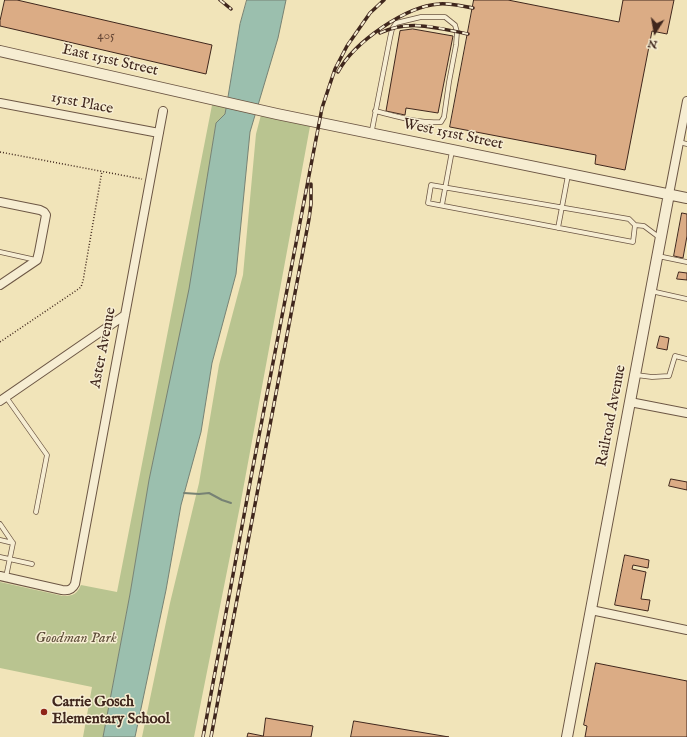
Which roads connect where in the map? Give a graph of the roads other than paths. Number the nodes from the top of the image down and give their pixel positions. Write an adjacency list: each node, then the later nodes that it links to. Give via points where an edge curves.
1 (0, 51): 2 (street, East 151st Street)
2 (213, 100): 8 (street, West 151st Street)
3 (687, 100): 9 (street, Railroad Avenue)
4 (0, 103): 7 (street, 151st Place)
5 (163, 111): 7 (street, Aster Avenue)
6 (375, 111): 6 (lane, via 392,29 396,23 421,17 444,17 455,25 456,44 444,117 441,122 408,119); 8 (lane)
7 (159, 133): 28 (street, Aster Avenue)
8 (371, 133): 10 (street, West 151st Street)
9 (683, 143): 13 (street, Railroad Avenue)
10 (452, 150): 11 (street, West 151st Street); 12 (lane)
11 (568, 174): 13 (street, West 151st Street); 17 (lane)
12 (446, 187): 16 (lane); 16 (lane, via 431,185 428,203); 17 (lane)
13 (669, 194): 14 (street, West 151st Street); 20 (street, Railroad Avenue)
14 (687, 198)
15 (0, 202): 23 (street, via 44,212 46,216)
16 (442, 206): 19 (lane)
17 (562, 207): 18 (lane, via 629,219); 19 (lane)
18 (635, 225): 19 (lane, via 632,242); 20 (lane, via 644,226)
19 (558, 228)
20 (661, 239): 22 (street, Railroad Avenue)
21 (0, 252): 23 (lane)
22 (658, 256): 24 (lane); 26 (street, Railroad Avenue)
23 (36, 260): 25 (street)
24 (687, 262)
25 (0, 285)
26 (651, 291): 27 (lane); 30 (street, Railroad Avenue)
27 (687, 299)
28 (125, 315): 31 (street); 41 (street, Aster Avenue, via 75,584 68,590 62,590)
29 (687, 359): 30 (lane, via 675,356 669,376)
30 (635, 375): 32 (street, Railroad Avenue)
31 (3, 399): 34 (lane, via 47,455)
32 (630, 402): 33 (street); 42 (street, Railroad Avenue)
33 (687, 414)
34 (36, 512)
35 (0, 524): 37 (lane)
36 (0, 540): 37 (lane)
37 (13, 543): 39 (lane)
38 (0, 557): 39 (lane)
39 (10, 559): 40 (lane); 41 (lane)
40 (32, 564)
41 (3, 577)
42 (591, 610): 43 (street); 44 (street, Railroad Avenue)
43 (687, 630)
44 (567, 737)

